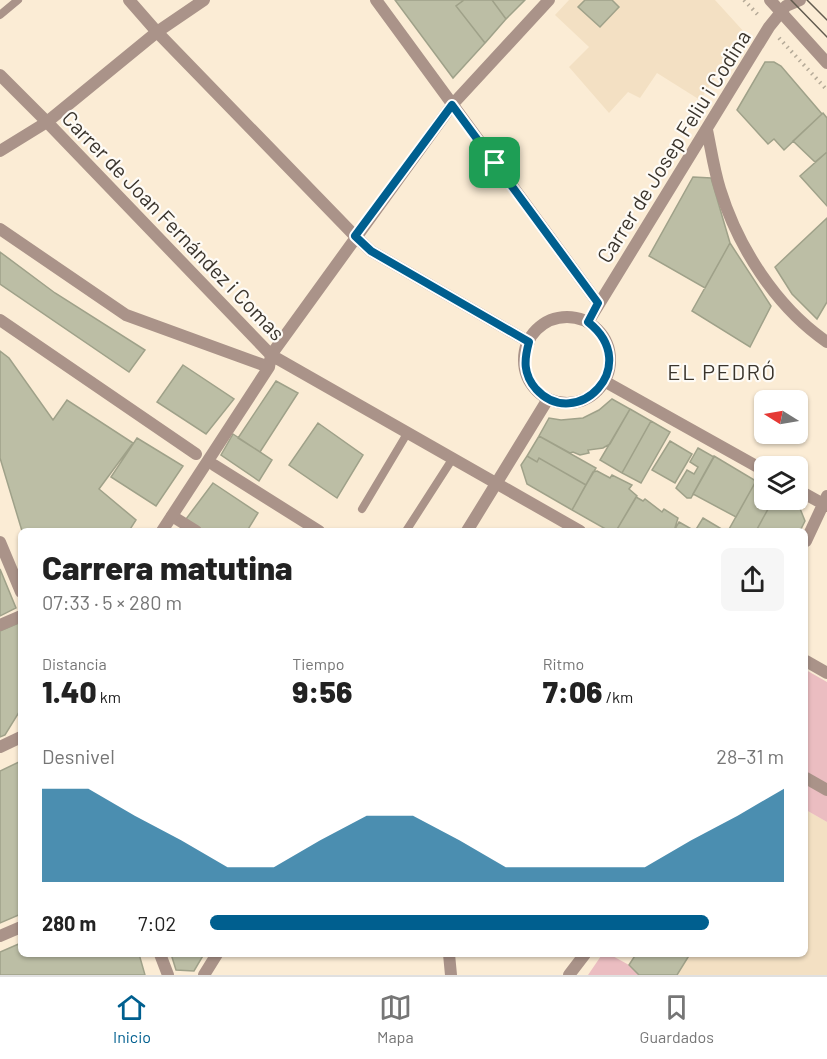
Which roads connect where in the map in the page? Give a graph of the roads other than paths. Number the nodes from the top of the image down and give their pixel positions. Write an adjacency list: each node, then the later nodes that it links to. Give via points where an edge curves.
1 (18, 0): 9 (lane)
2 (129, 0): 10 (street)
3 (204, 0): 10 (street)
4 (376, 0): 13 (street)
5 (549, 0): 13 (street)
6 (770, 0): 8 (street)
7 (800, 0): 8 (street, Carrer de Josep Feliu i Codina)
8 (780, 12): 11 (street); 15 (street, Carrer de Josep Feliu i Codina)
9 (0, 15)
10 (157, 32): 14 (street); 18 (street)
11 (827, 63)
12 (0, 75): 14 (street, Carrer de Joan Fernández i Comas)
13 (452, 105): 18 (street); 19 (street)
14 (47, 122): 16 (street); 24 (street, Carrer de Joan Fernández i Comas)
15 (707, 130): 19 (street, Carrer de Josep Feliu i Codina); 23 (street, via 719,189 742,242 770,287)
16 (0, 151)
17 (0, 230): 24 (street, via 126,315)
18 (355, 236): 22 (street, via 371,251); 24 (street)
19 (598, 303): 21 (street, Carrer de Josep Feliu i Codina)
20 (0, 320): 28 (street)
21 (588, 322): 22 (street, via 564,317 552,320); 25 (street, via 605,340 609,352 610,364)
22 (529, 342): 26 (street, via 525,370)
23 (827, 342)
24 (270, 361): 27 (street, Carrer de Joan Fernández i Comas); 36 (street)
25 (604, 381): 26 (street, via 582,401); 31 (street)
26 (548, 399): 32 (street)
27 (408, 432): 29 (street, Carrer de Joan Fernández i Comas); 35 (lane)
28 (196, 454)
29 (453, 458): 32 (street, Carrer de Joan Fernández i Comas); 40 (lane)
30 (214, 465): 39 (street)
31 (754, 465)
32 (497, 483): 41 (street); 42 (street, Carrer de Joan Fernández i Comas)
33 (808, 494): 34 (street)
34 (826, 502): 43 (street)
35 (362, 509)
36 (172, 516): 37 (street); 38 (street)
37 (164, 528)
38 (191, 528)
39 (314, 528)
40 (408, 528)
41 (469, 528)
42 (575, 528)
43 (808, 537)
44 (0, 542): 45 (street)
45 (18, 585)
46 (18, 617): 47 (street)
47 (0, 625)
48 (808, 662): 49 (street)
49 (827, 673)
50 (18, 738): 51 (street)
51 (0, 747)
52 (808, 778): 53 (street)
53 (827, 790)
54 (18, 928): 55 (street)
55 (0, 936)
56 (161, 957): 60 (street)
57 (215, 957): 61 (street)
58 (449, 957): 62 (street)
59 (583, 957): 63 (street)
60 (168, 975)
61 (204, 975)
62 (451, 975)
63 (569, 975)

